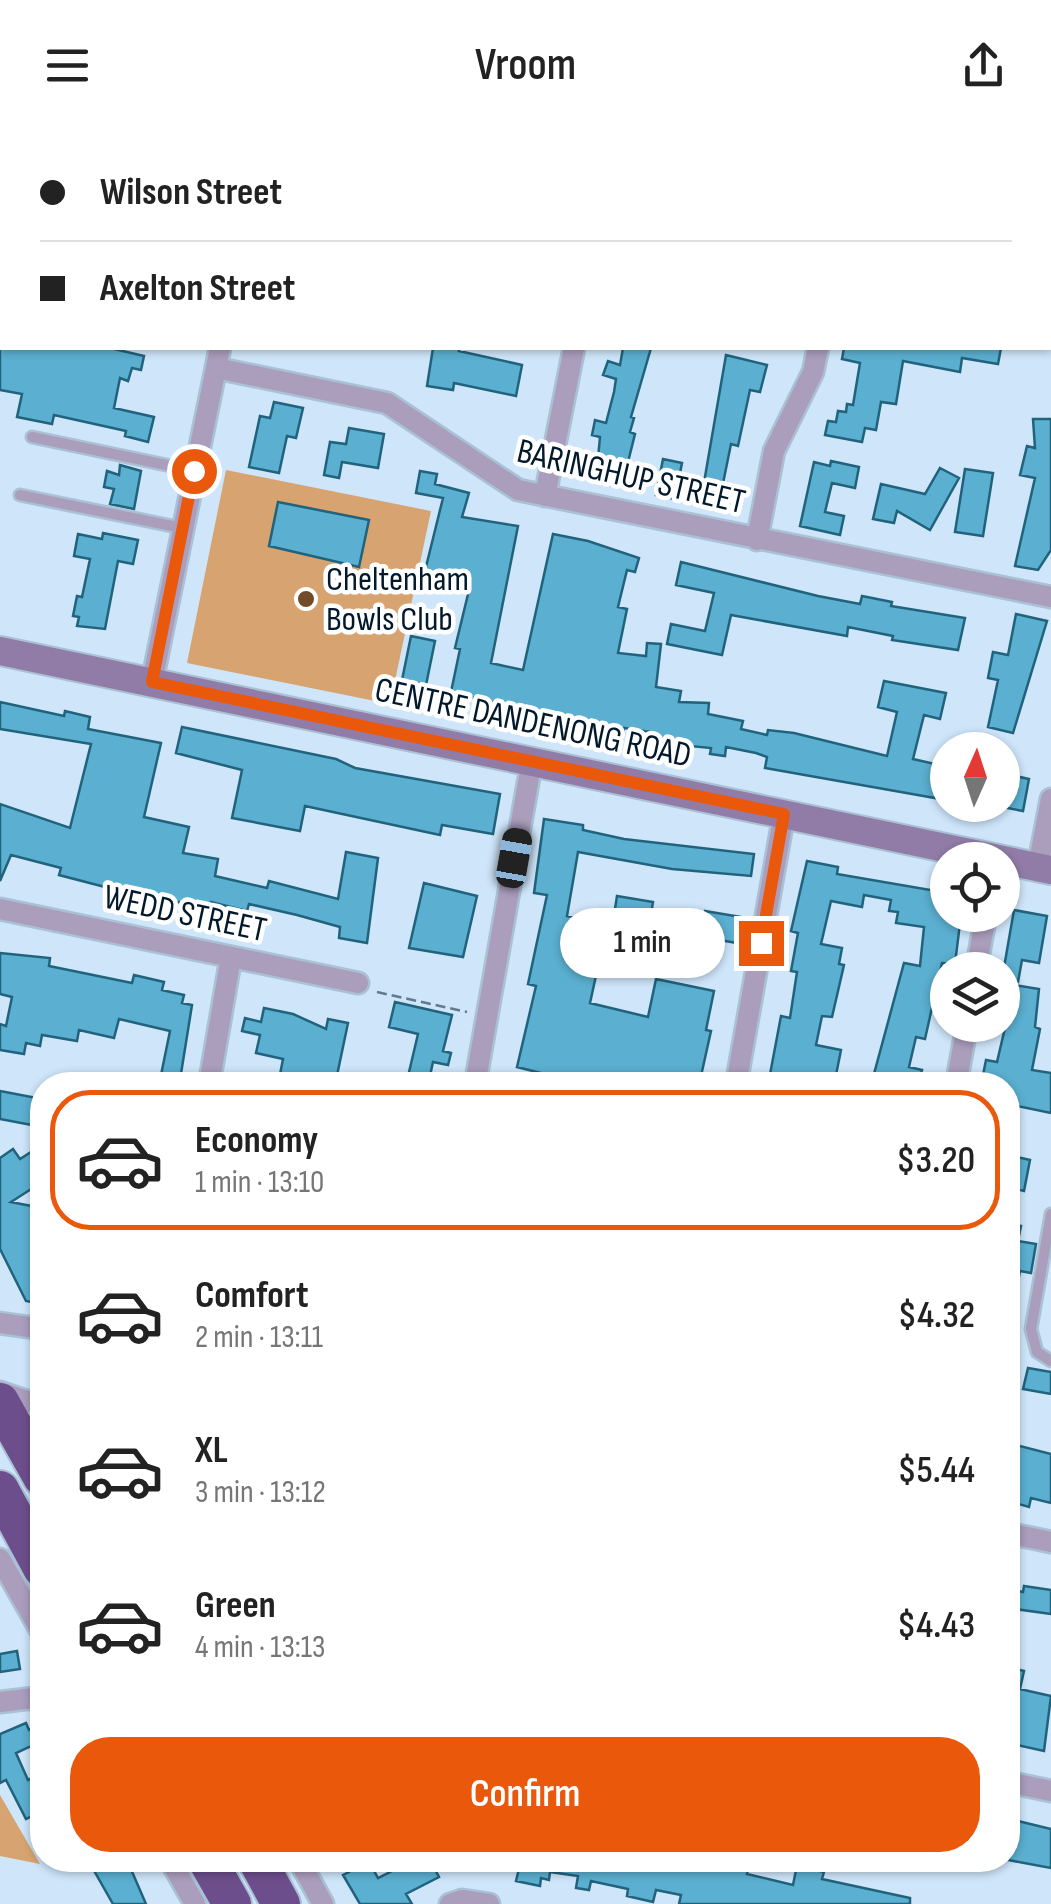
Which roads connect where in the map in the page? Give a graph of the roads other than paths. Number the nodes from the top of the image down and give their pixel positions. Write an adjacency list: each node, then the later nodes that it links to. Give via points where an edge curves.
1 (574, 350): 7 (street)
2 (818, 350): 9 (street, via 774,452)
3 (218, 358): 5 (street); 7 (street, BARINGHUP STREET, via 387,403 508,486)
4 (32, 438): 5 (lane)
5 (194, 471): 8 (street)
6 (20, 494): 8 (lane)
7 (544, 496): 9 (street, BARINGHUP STREET)
8 (184, 528): 12 (street)
9 (757, 540): 10 (street, BARINGHUP STREET)
10 (1051, 597)
11 (0, 651): 12 (main road, CENTRE DANDENONG ROAD)
12 (152, 682): 13 (main road, CENTRE DANDENONG ROAD)
13 (532, 760): 15 (main road, CENTRE DANDENONG ROAD); 23 (street)
14 (1051, 799): 17 (street)
15 (784, 814): 16 (main road, CENTRE DANDENONG ROAD); 24 (street)
16 (930, 845)
17 (1044, 869)
18 (0, 909): 19 (street, WEDD STREET)
19 (231, 957): 20 (street, WEDD STREET); 22 (street)
20 (364, 987)
21 (964, 1042): 25 (street)
22 (211, 1072)
23 (477, 1072)
24 (738, 1072)
25 (958, 1072)
26 (1051, 1214): 29 (lane, via 1030,1329 1037,1352)
27 (0, 1323): 28 (street)
28 (30, 1327)
29 (1051, 1361)
30 (0, 1392): 32 (street)
31 (0, 1402): 33 (highway)
32 (30, 1402)
33 (30, 1456)
34 (0, 1490): 37 (highway)
35 (1020, 1536): 36 (street)
36 (1051, 1542)
37 (30, 1546)
38 (0, 1559): 39 (street)
39 (30, 1613)
40 (30, 1698): 41 (street)
41 (0, 1702)
42 (1020, 1785): 43 (street)
43 (1051, 1791)
44 (177, 1872): 48 (street)
45 (214, 1872): 49 (highway)
46 (263, 1872): 50 (highway)
47 (306, 1872): 51 (street)
48 (195, 1904)
49 (232, 1904)
50 (280, 1904)
51 (323, 1904)
52 (450, 1904): 53 (street)
53 (489, 1904)

